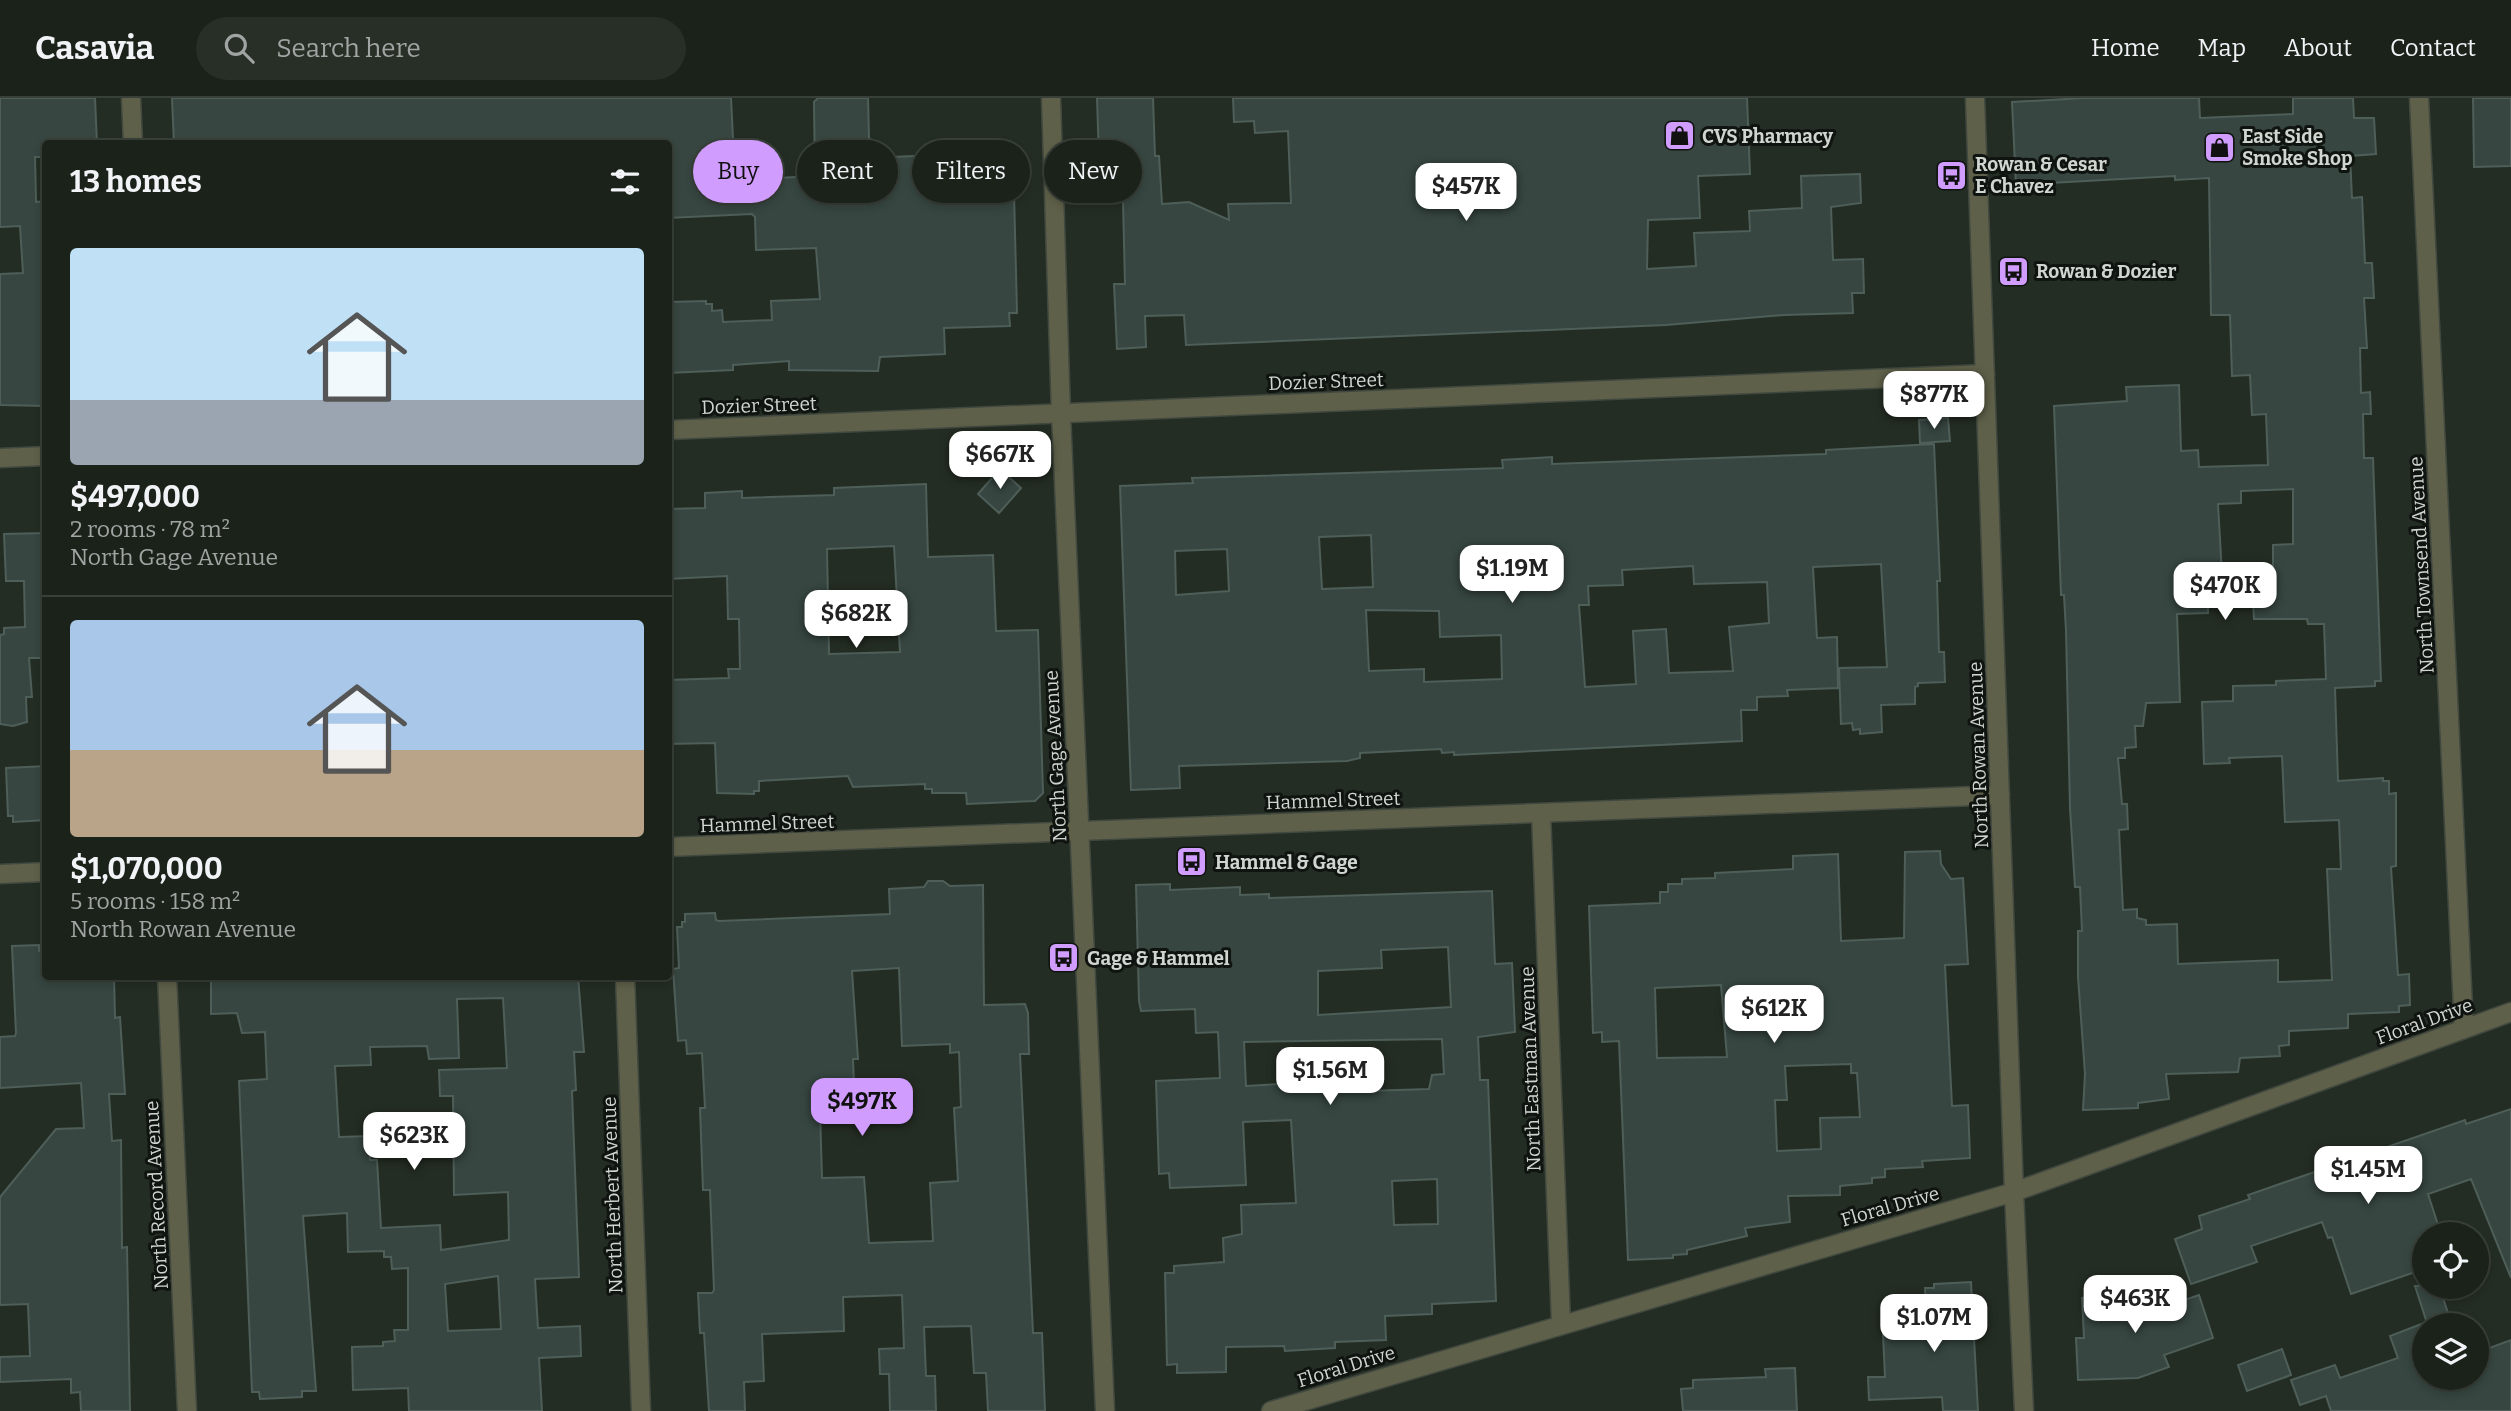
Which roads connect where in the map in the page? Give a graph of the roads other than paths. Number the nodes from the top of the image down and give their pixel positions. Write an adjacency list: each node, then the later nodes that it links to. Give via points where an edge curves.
1 (131, 98): 5 (street)
2 (1051, 98): 7 (street, North Gage Avenue)
3 (1975, 98): 6 (street, North Rowan Avenue)
4 (2419, 98): 20 (street, North Townsend Avenue)
5 (133, 140)
6 (1984, 374): 7 (street, Dozier Street); 11 (street, North Rowan Avenue)
7 (1061, 414): 8 (street, Dozier Street); 13 (street, North Gage Avenue)
8 (672, 430)
9 (42, 456): 10 (street)
10 (0, 458)
11 (2000, 795): 12 (street, Hammel Street); 21 (street, North Rowan Avenue)
12 (1541, 813): 13 (street, Hammel Street); 22 (street, North Eastman Avenue)
13 (1080, 831): 14 (street, Hammel Street); 25 (street, North Gage Avenue)
14 (672, 848)
15 (42, 872): 16 (street)
16 (0, 874)
17 (167, 980): 23 (street, North Record Avenue)
18 (625, 980): 24 (street, North Herbert Avenue)
19 (2511, 1012): 20 (street, Floral Drive)
20 (2464, 1029): 21 (street, Floral Drive)
21 (2014, 1192): 22 (street, Floral Drive); 27 (street, North Rowan Avenue)
22 (1561, 1323): 26 (street, Floral Drive)
23 (187, 1411)
24 (641, 1411)
25 (1105, 1411)
26 (1271, 1411)
27 (2024, 1411)

